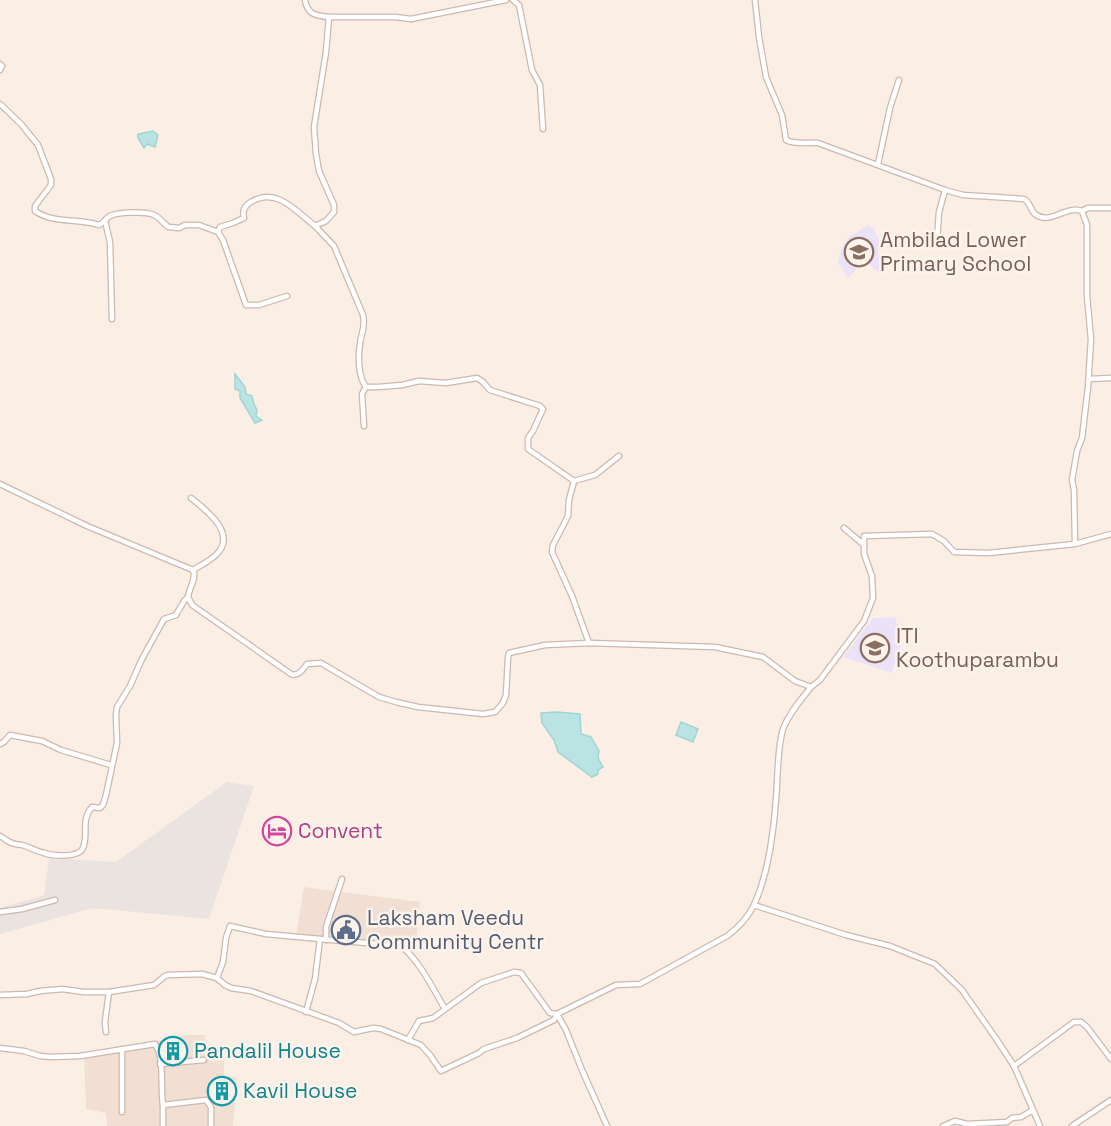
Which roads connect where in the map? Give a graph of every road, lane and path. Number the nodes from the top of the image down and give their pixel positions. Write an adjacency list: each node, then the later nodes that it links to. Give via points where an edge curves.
1 (305, 0): 5 (street, via 310,12)
2 (506, 0): 5 (street, via 411,19)
3 (513, 0): 10 (street, via 519,5 532,70 540,85)
4 (755, 0): 11 (street, via 766,77 782,115 786,140 818,142)
5 (329, 17): 17 (street, via 314,127 319,171 334,205 334,212)
6 (0, 64): 7 (street)
7 (0, 70)
8 (899, 80): 11 (street)
9 (0, 104): 16 (street, via 38,145 51,179 35,211 48,218 100,225)
10 (543, 129)
11 (878, 164): 12 (street)
12 (945, 190): 14 (street, via 1024,199 1042,217 1074,209); 20 (street)
13 (1111, 208): 14 (street)
14 (1082, 211): 24 (street, via 1088,225)
15 (305, 219): 17 (street); 18 (street); 19 (street, via 278,198 259,198 245,207 244,218)
16 (105, 221): 19 (street, via 113,215 148,213 169,227 200,225); 22 (street, via 110,242)
17 (326, 221): 18 (street)
18 (315, 226): 25 (street, via 334,246 363,315 360,358)
19 (218, 231): 21 (street, via 246,305)
20 (937, 240)
21 (287, 296)
22 (112, 319)
23 (1111, 378): 24 (street)
24 (1089, 379): 33 (street, via 1072,480)
25 (366, 387): 26 (street, via 362,394); 28 (street, via 477,378 490,390 540,406 543,409 528,438 528,449)
26 (364, 426)
27 (619, 456): 28 (street, via 596,475)
28 (574, 481): 37 (street, via 568,516 552,552)
29 (0, 484): 35 (street)
30 (191, 498): 35 (street, via 217,522 224,539 217,554)
31 (843, 528): 34 (street)
32 (1111, 534): 33 (street)
33 (1075, 543): 34 (street, via 988,553 954,552 932,534 864,536)
34 (864, 545): 38 (street, via 873,598 864,621)
35 (193, 570): 36 (street)
36 (188, 597): 37 (street, via 192,605 291,674 297,674 308,664 321,663 379,697 418,707 495,712 506,695 509,653 545,645); 40 (street, via 176,615 164,619 118,703 117,743)
37 (589, 643): 38 (street, via 715,647 763,657 795,681)
38 (811, 687): 44 (street, via 783,730 770,846)
39 (0, 744): 40 (street, via 10,735 42,741)
40 (111, 765): 41 (street, via 103,805 92,807 84,822 84,844 79,854 46,854)
41 (0, 836)
42 (342, 879): 46 (street)
43 (54, 900): 45 (street)
44 (754, 905): 52 (street, via 727,936 640,984 616,986); 60 (street, via 890,946 935,964 962,990)
45 (0, 912)
46 (323, 940): 47 (street, via 230,926); 50 (street, via 401,946 415,960); 51 (street)
47 (217, 978): 48 (street, via 202,974 168,975 154,985); 51 (street, via 231,988)
48 (109, 992): 49 (street, via 63,989); 53 (street)
49 (0, 994)
50 (445, 1009): 52 (street, via 480,983 514,972 521,973 550,1013); 54 (street, via 433,1018 419,1021)
51 (306, 1012): 54 (street, via 354,1032 381,1029)
52 (557, 1014): 54 (street, via 554,1020 441,1071 421,1045); 67 (street)
53 (106, 1032)
54 (408, 1040)
55 (0, 1048): 56 (street, via 52,1057)
56 (122, 1049): 59 (street, via 154,1044); 64 (street)
57 (1111, 1059): 60 (street, via 1087,1027 1074,1022)
58 (204, 1060): 59 (street)
59 (160, 1064): 62 (street)
60 (1014, 1066): 63 (street)
61 (1111, 1100): 70 (street)
62 (163, 1105): 65 (street); 66 (street, via 206,1100 211,1107)
63 (1033, 1110): 68 (street, via 1007,1122 955,1121); 69 (street)
64 (122, 1112)
65 (163, 1126)
66 (211, 1126)
67 (607, 1126)
68 (943, 1126)
69 (1040, 1126)
70 (1072, 1126)

